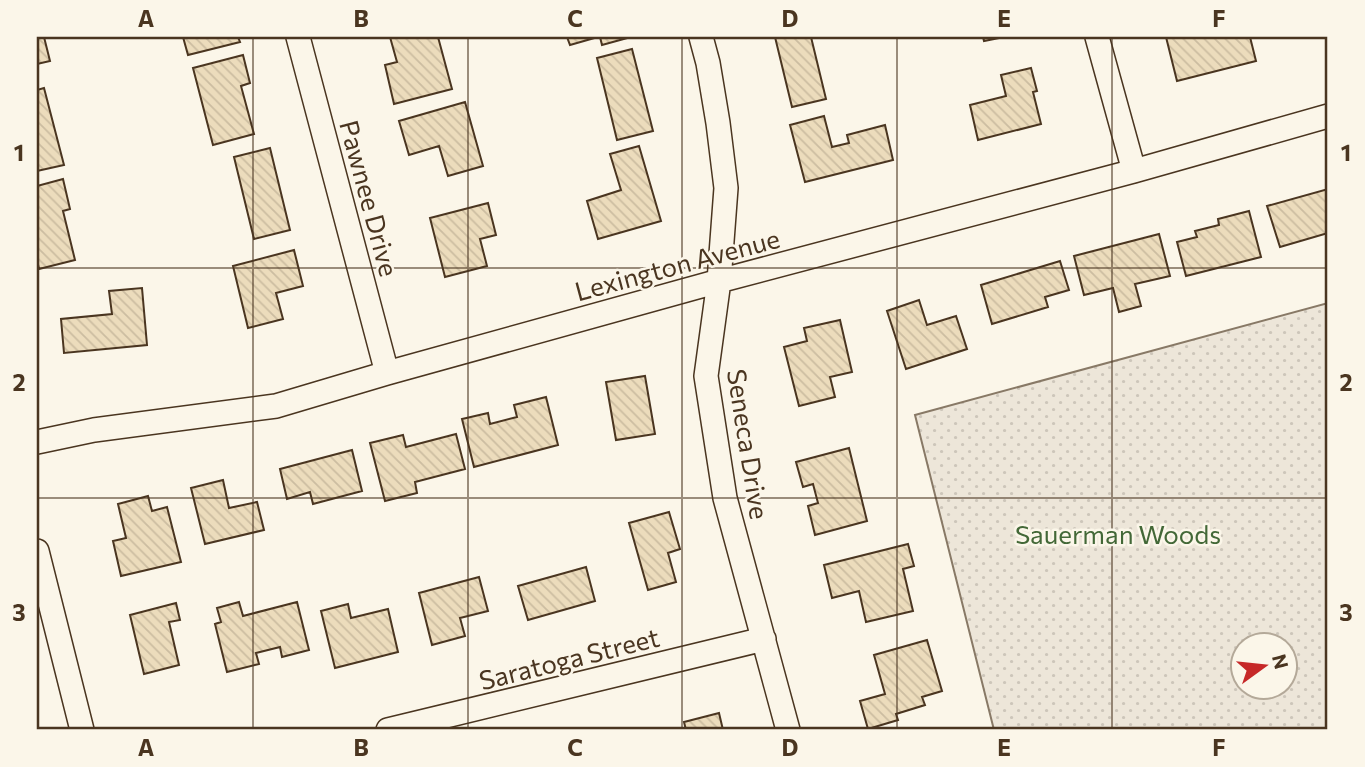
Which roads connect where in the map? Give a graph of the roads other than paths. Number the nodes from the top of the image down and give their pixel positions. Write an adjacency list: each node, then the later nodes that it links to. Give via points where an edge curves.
1 (298, 37): 7 (street, Pawnee Drive)
2 (701, 37): 6 (street, Seneca Drive, via 726,188)
3 (1097, 37): 5 (street)
4 (1328, 116): 5 (street, Lexington Avenue)
5 (1133, 171): 6 (street, Lexington Avenue)
6 (719, 281): 7 (street, Lexington Avenue); 10 (street, Seneca Drive, via 706,376 725,498)
7 (387, 373): 8 (street, Lexington Avenue, via 276,406)
8 (37, 442)
9 (37, 551): 11 (street)
10 (764, 639): 12 (street, Saratoga Street); 13 (street, Seneca Drive)
11 (82, 730)
12 (388, 730)
13 (788, 730)

